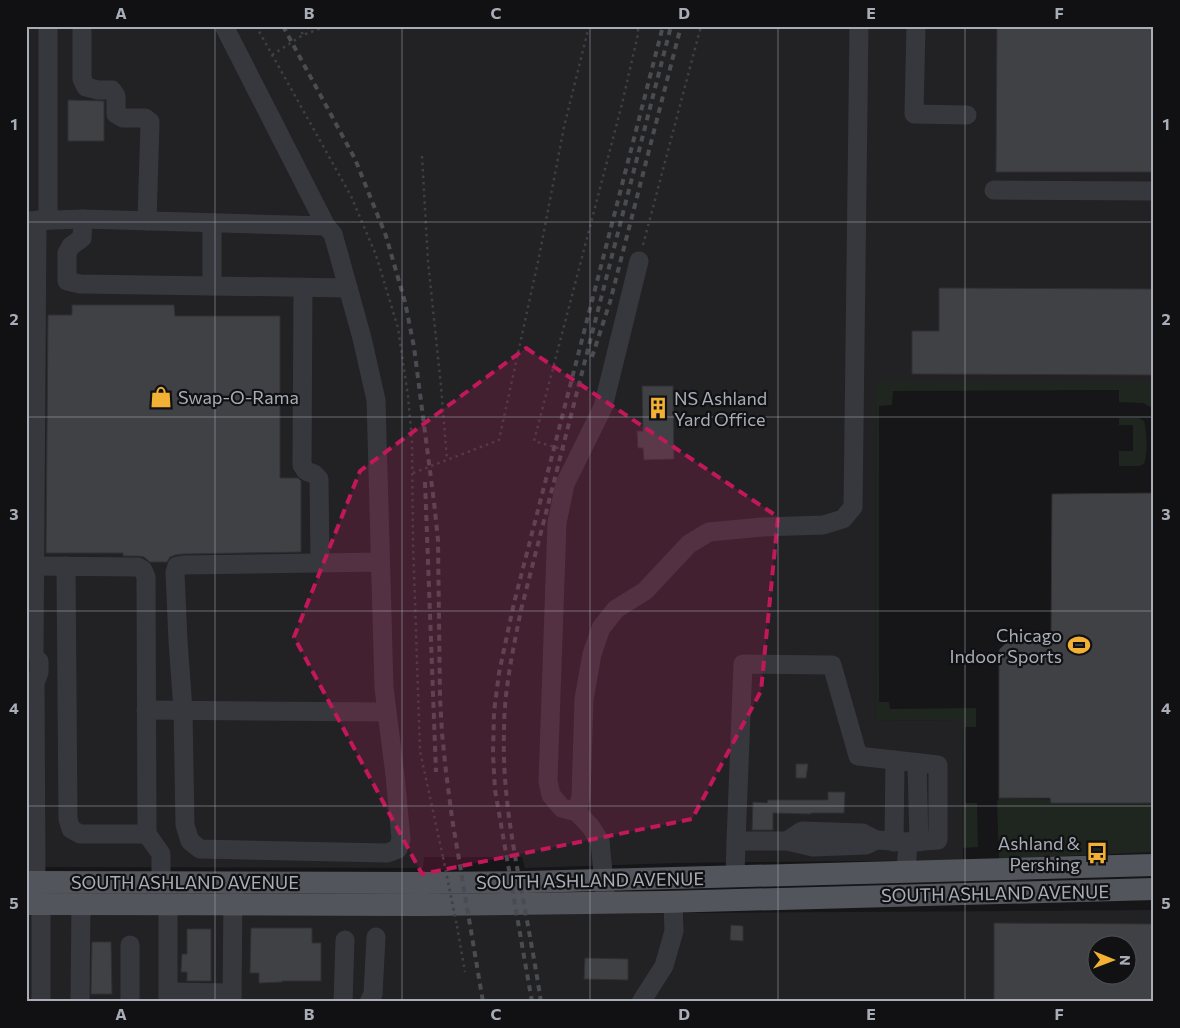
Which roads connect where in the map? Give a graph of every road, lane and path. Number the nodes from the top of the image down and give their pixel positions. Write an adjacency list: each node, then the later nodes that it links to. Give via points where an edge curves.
1 (48, 26): 18 (street)
2 (82, 26): 19 (street, via 82,79 86,87 112,90 116,96 116,114 123,118 145,118 150,122)
3 (224, 26): 21 (street)
4 (299, 26): 11 (path)
5 (327, 26): 11 (path)
6 (589, 26): 27 (path, via 564,127 500,440)
7 (638, 26): 26 (path, via 622,104 534,442)
8 (701, 26): 22 (path)
9 (859, 26): 41 (street, via 853,507 843,519 823,525 709,532 688,544 645,591 616,609 601,628 592,654 584,699 581,797)
10 (916, 26): 13 (street, via 914,114)
11 (303, 36): 12 (path)
12 (272, 55)
13 (967, 115)
14 (422, 156): 27 (path, via 428,261)
15 (994, 190): 16 (street)
16 (1154, 190)
17 (83, 219): 18 (street); 19 (street); 23 (street, via 82,238 66,254 67,280 80,284)
18 (37, 220): 31 (street)
19 (147, 221): 20 (street)
20 (212, 223): 21 (street); 23 (street)
21 (326, 226): 25 (street, via 333,234)
22 (639, 260): 26 (street, via 603,407)
23 (212, 286): 24 (street)
24 (303, 287): 25 (street); 30 (street, via 302,465 319,479)
25 (348, 288): 29 (street, via 376,400)
26 (580, 454): 41 (street, via 565,484 557,523 548,781 551,795 562,808)
27 (447, 460): 28 (path)
28 (412, 473)
29 (380, 562): 30 (street); 39 (street)
30 (320, 563): 38 (street, via 177,566)
31 (34, 566): 32 (street); 33 (street)
32 (66, 566): 35 (street); 37 (street, via 138,567 143,570 146,577)
33 (30, 608): 34 (street)
34 (33, 655): 35 (street); 36 (street, via 39,672)
35 (67, 663): 42 (street, via 68,819 71,829 80,834)
36 (31, 683): 50 (street)
37 (146, 710): 38 (street); 42 (street)
38 (183, 710): 39 (street); 39 (street, via 186,825 190,841 200,848 387,853 398,850 401,838)
39 (387, 712)
40 (894, 760): 43 (street, via 858,756 832,665 743,664); 44 (street); 44 (street, via 938,765 938,840)
41 (577, 812): 49 (street, via 600,841)
42 (147, 834): 51 (street, via 161,854)
43 (736, 841): 44 (street, via 787,841 813,847); 48 (street)
44 (899, 841): 47 (street)
45 (443, 857): 63 (path, bridge)
46 (1154, 865): 47 (main road, SOUTH ASHLAND AVENUE)
47 (906, 871): 48 (main road, SOUTH ASHLAND AVENUE)
48 (735, 876): 49 (main road, SOUTH ASHLAND AVENUE)
49 (603, 880): 53 (main road, SOUTH ASHLAND AVENUE, via 442,883); 55 (street)
50 (31, 882): 51 (main road, SOUTH ASHLAND AVENUE)
51 (160, 882): 53 (main road, SOUTH ASHLAND AVENUE)
52 (1154, 889): 54 (main road, SOUTH ASHLAND AVENUE)
53 (233, 893): 55 (main road, SOUTH ASHLAND AVENUE, via 424,905); 58 (main road, SOUTH ASHLAND AVENUE); 65 (street)
54 (673, 902): 55 (main road, SOUTH ASHLAND AVENUE); 71 (street, via 674,931 664,966)
55 (605, 903)
56 (34, 904): 57 (main road, SOUTH ASHLAND AVENUE); 62 (street)
57 (81, 904): 58 (main road, SOUTH ASHLAND AVENUE); 67 (street)
58 (168, 904): 64 (street)
59 (376, 937): 70 (street, via 374,994)
60 (345, 940): 69 (street)
61 (130, 945): 68 (street)
62 (34, 947): 66 (street)
63 (465, 972)
64 (168, 997): 65 (street)
65 (232, 997)
66 (36, 1001)
67 (80, 1002)
68 (130, 1002)
69 (343, 1002)
70 (369, 1002)
71 (641, 1002)

